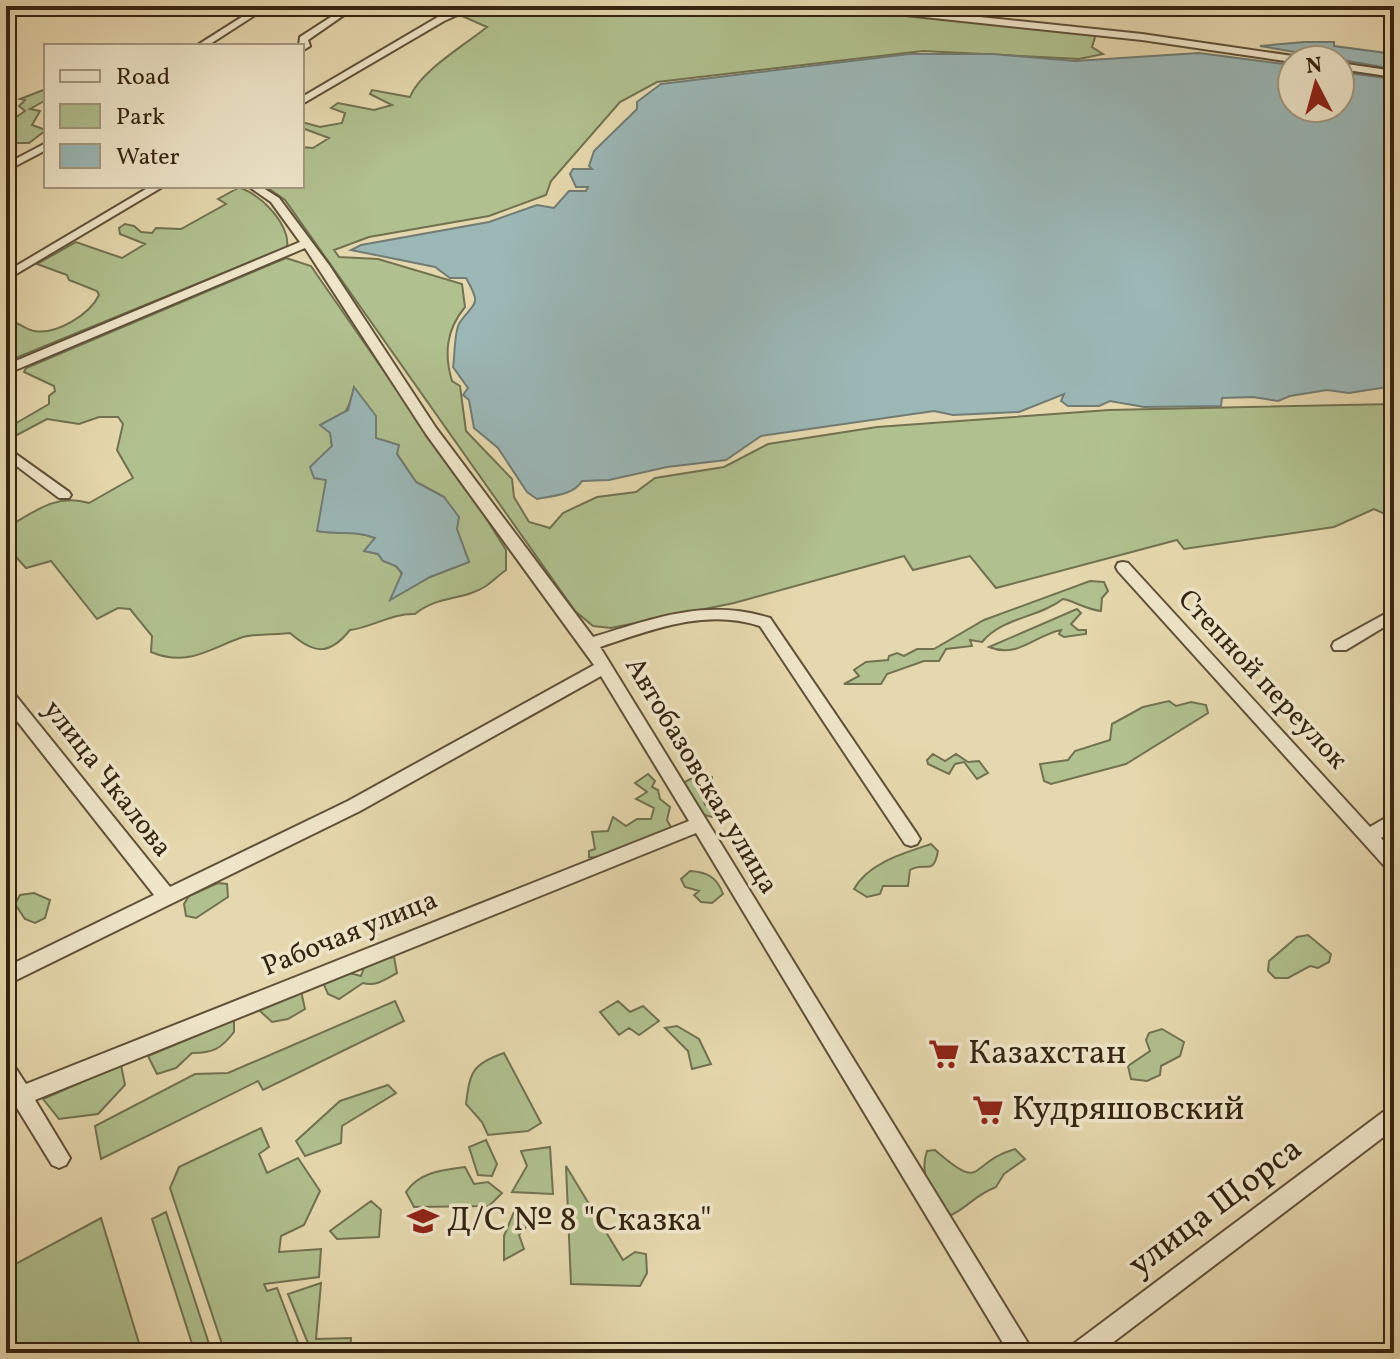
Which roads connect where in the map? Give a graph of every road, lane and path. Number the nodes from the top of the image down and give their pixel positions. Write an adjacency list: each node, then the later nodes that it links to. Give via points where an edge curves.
1 (265, 6): 7 (street)
2 (297, 6): 6 (street)
3 (353, 6): 6 (street)
4 (473, 6): 12 (street, via 441,19)
5 (849, 6): 9 (street)
6 (340, 13): 8 (street, via 303,39)
7 (204, 44)
8 (304, 47)
9 (1276, 57)
10 (1356, 68): 11 (street)
11 (1394, 74)
12 (304, 100)
13 (44, 147): 14 (street)
14 (6, 168)
15 (156, 188): 18 (street)
16 (256, 188): 17 (street, Автобазовская улица, via 275,200)
17 (306, 244): 19 (street); 24 (street, Автобазовская улица, via 431,431)
18 (6, 277)
19 (6, 370)
20 (6, 451): 21 (street)
21 (64, 495)
22 (1123, 567): 30 (street, Степной переулок)
23 (1394, 614): 25 (street)
24 (590, 644): 26 (street, Автобазовская улица); 31 (street, via 662,623 732,611 765,622)
25 (1340, 646)
26 (605, 666): 29 (street, Автобазовская улица); 33 (street, via 354,806)
27 (6, 695): 33 (street, улица Чкалова)
28 (1394, 820): 30 (street)
29 (700, 824): 36 (street, Рабочая улица); 39 (street, Автобазовская улица)
30 (1369, 837): 32 (street, Степной переулок)
31 (911, 839)
32 (1394, 865)
33 (166, 896): 34 (street)
34 (6, 976)
35 (6, 1071): 36 (street)
36 (21, 1096): 38 (street)
37 (1394, 1116): 40 (street, улица Щорса)
38 (59, 1158)
39 (1022, 1353)
40 (1080, 1353)

